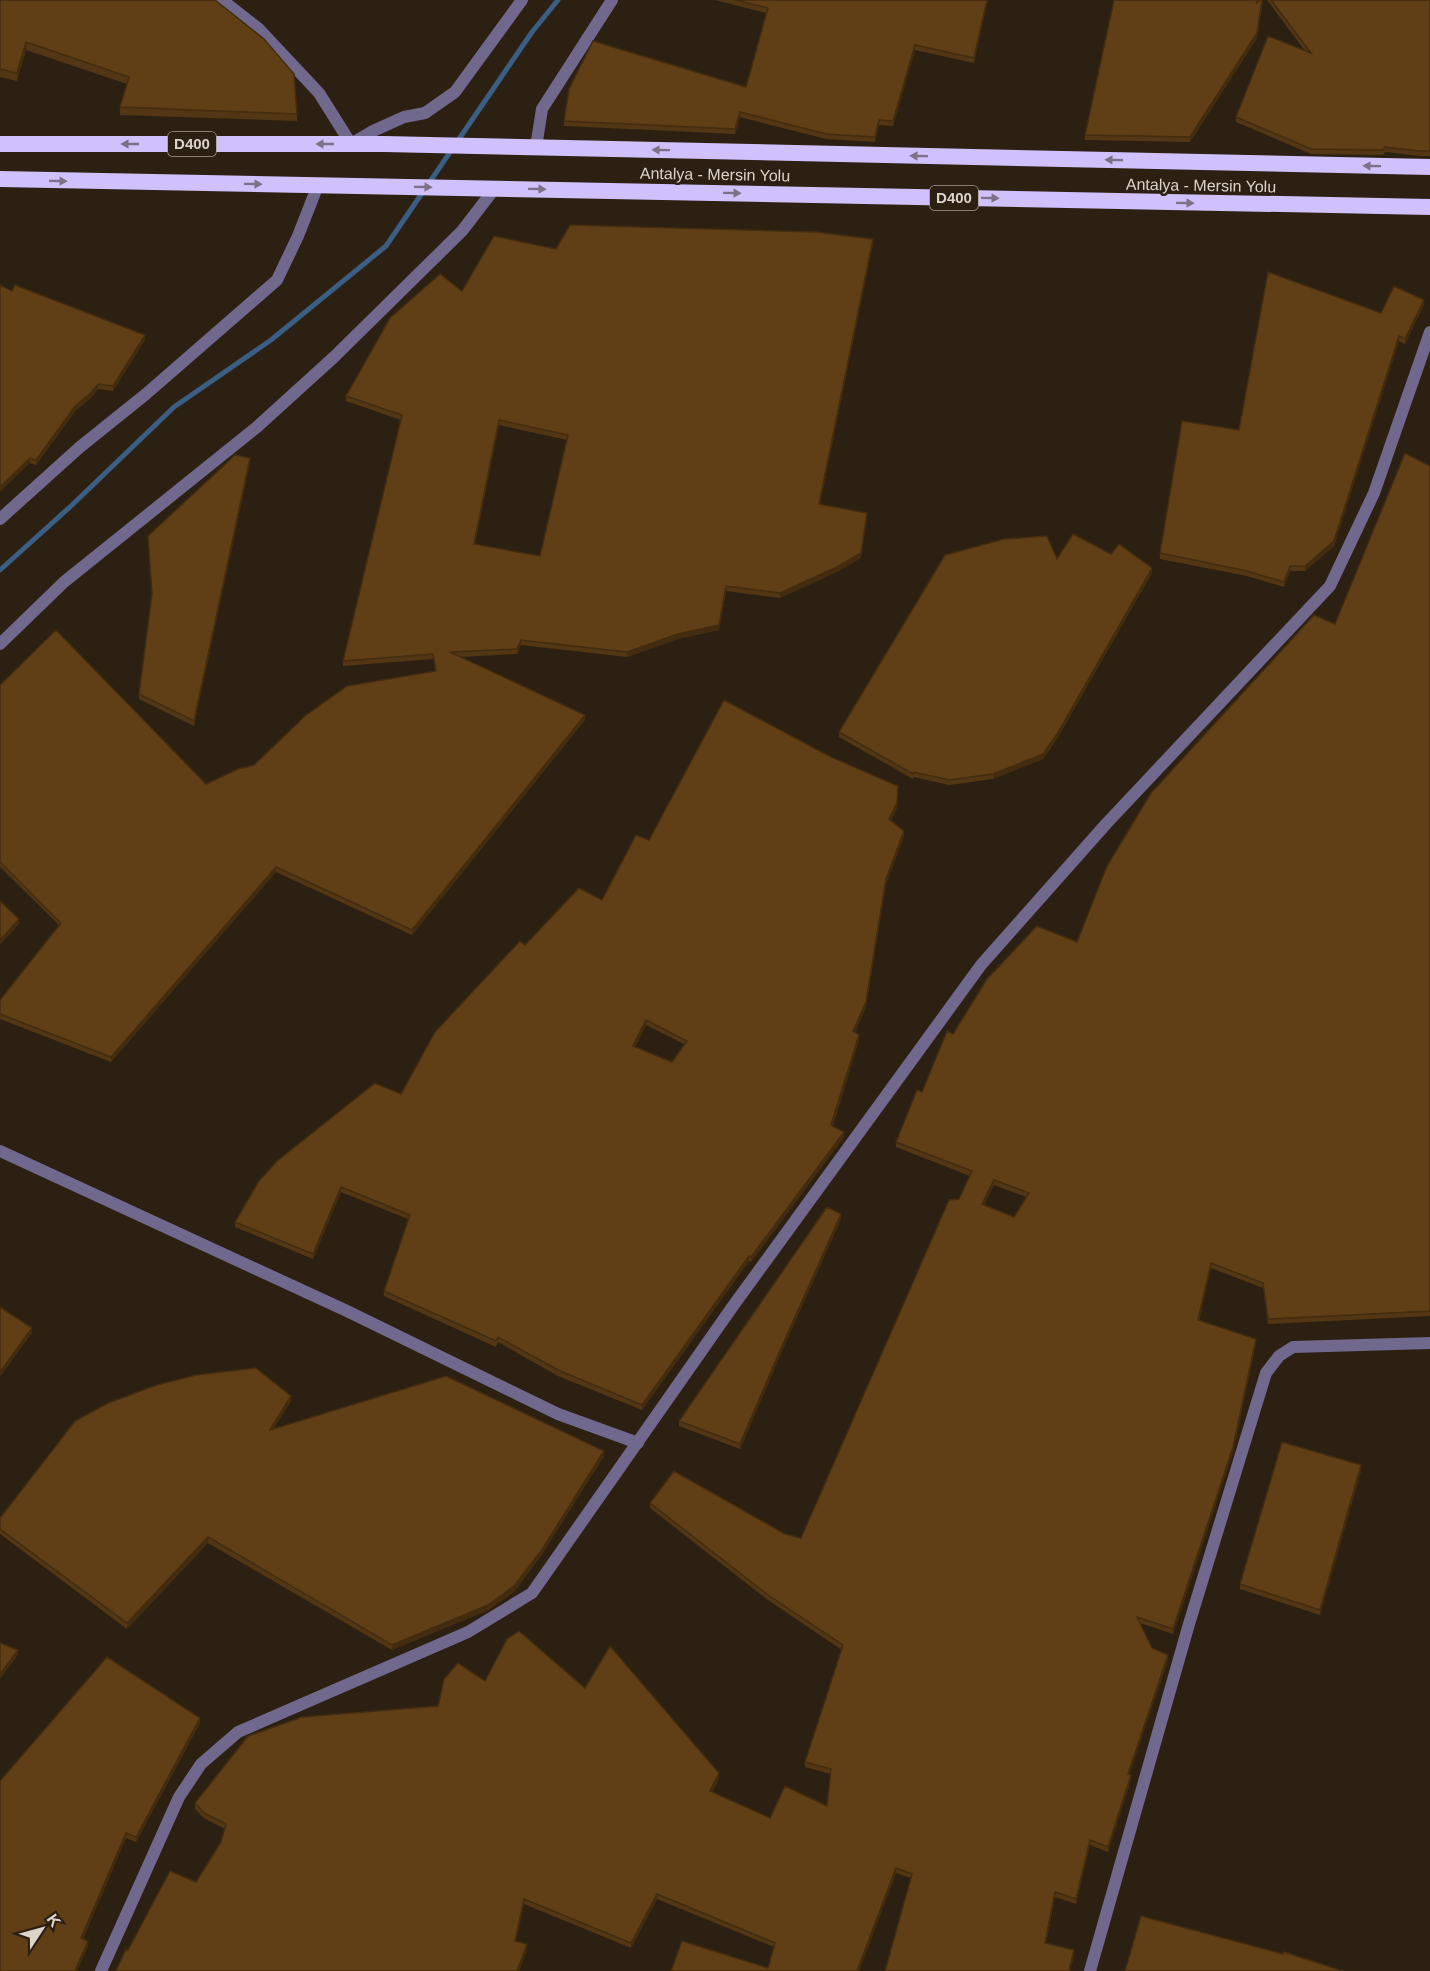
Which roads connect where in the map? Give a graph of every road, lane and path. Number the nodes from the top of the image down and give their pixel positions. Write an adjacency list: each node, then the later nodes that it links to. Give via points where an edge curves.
1 (222, 0): 5 (street, via 259,29 319,93)
2 (522, 0): 5 (street, via 455,92 425,113 404,117)
3 (612, 0): 6 (street, via 542,109)
4 (0, 144): 5 (highway, Antalya - Mersin Yolu / D400, one-way to 4)
5 (351, 144): 6 (highway, Antalya - Mersin Yolu / D400)
6 (536, 147): 7 (highway, Antalya - Mersin Yolu / D400, one-way to 6)
7 (1430, 167)
8 (0, 179): 9 (highway, Antalya - Mersin Yolu / D400, one-way to 9)
9 (318, 185): 10 (highway, Antalya - Mersin Yolu / D400, one-way to 10); 13 (street, via 277,280)
10 (487, 187): 11 (highway, Antalya - Mersin Yolu / D400, one-way to 11); 14 (street, via 462,231 325,365 257,427 64,582)
11 (1430, 207)
12 (1430, 332): 17 (street, via 1374,493 1330,586 1106,824 981,965)
13 (0, 519)
14 (0, 644)
15 (0, 1151): 17 (street, via 347,1311 558,1414)
16 (1430, 1343): 19 (street, via 1293,1347 1279,1356 1266,1373)
17 (638, 1443): 18 (street, via 532,1593 468,1632 238,1732 201,1764 179,1797)
18 (101, 1971)
19 (1090, 1971)

